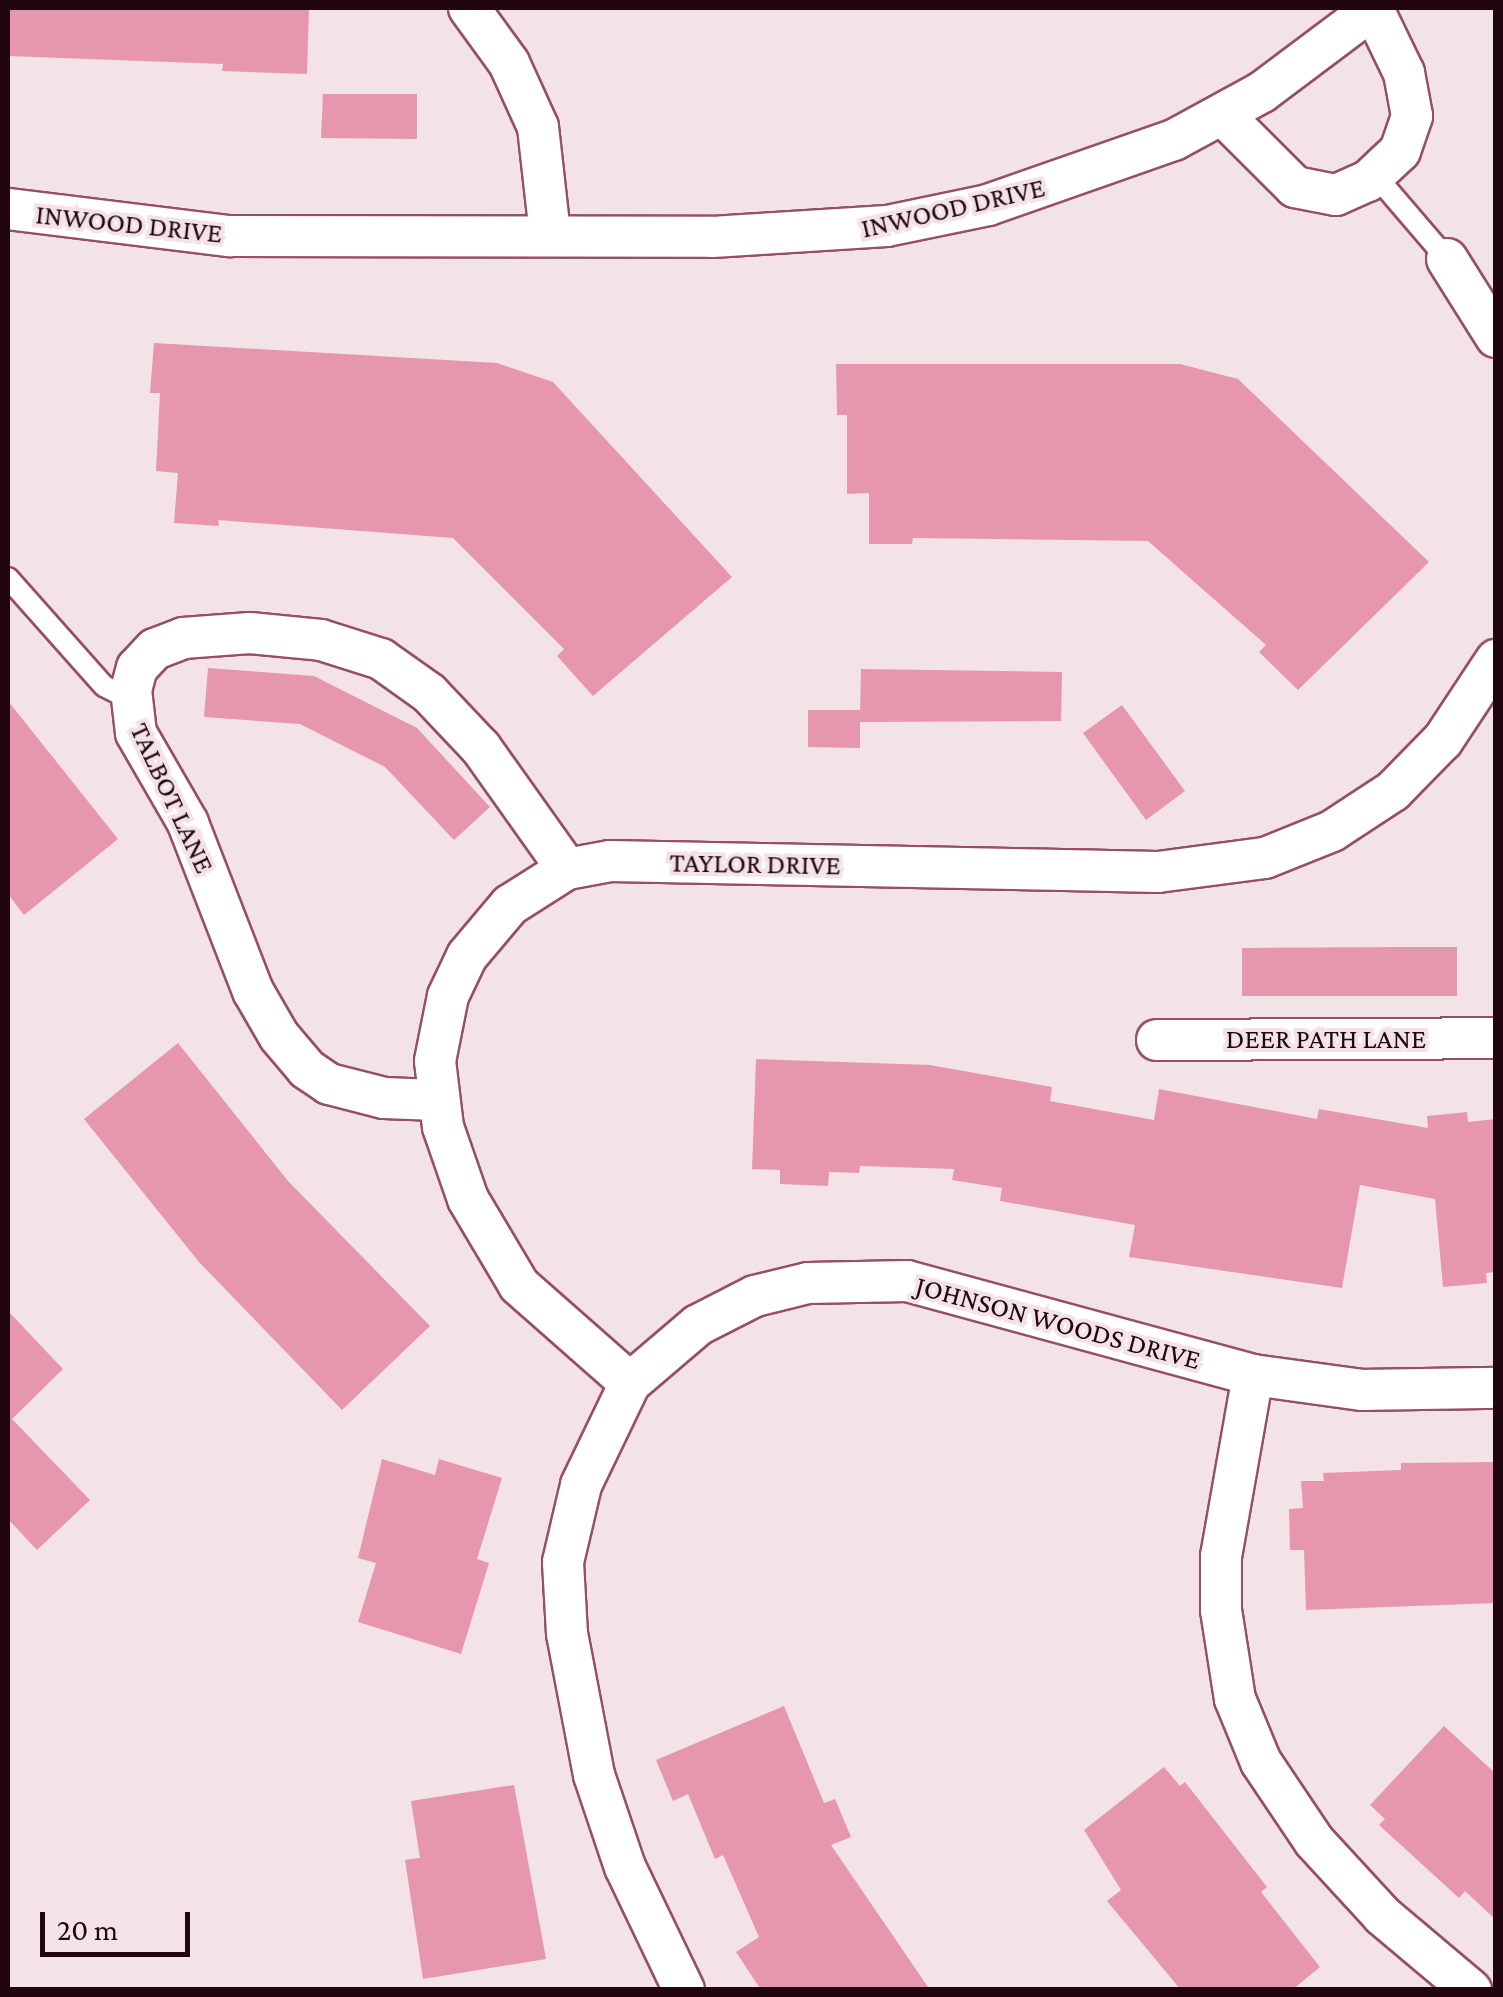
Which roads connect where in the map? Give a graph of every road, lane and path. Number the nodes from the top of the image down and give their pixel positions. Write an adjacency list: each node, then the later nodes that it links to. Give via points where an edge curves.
1 (469, 8): 6 (street, via 509,63 538,127)
2 (1373, 8): 3 (street, INWOOD DRIVE); 4 (street, INWOOD DRIVE, via 1404,73 1412,116 1400,151)
3 (1224, 116): 4 (street, INWOOD DRIVE, via 1295,187 1336,195); 6 (street, INWOOD DRIVE, via 1061,183 915,222 792,236)
4 (1375, 175): 7 (lane)
5 (8, 210): 6 (street, INWOOD DRIVE, via 191,234)
6 (550, 234)
7 (1447, 259): 8 (street)
8 (1496, 336)
9 (8, 578): 11 (lane, via 104,686)
10 (1496, 660): 12 (street, TAYLOR DRIVE, via 1443,740 1392,791 1332,831 1247,862 1158,872 610,861)
11 (131, 700): 12 (street, TALBOT LANE, via 145,658 183,638 250,634 362,651 403,673 454,718); 15 (street, TALBOT LANE, via 136,733 188,823 253,991 288,1048 330,1084 384,1098)
12 (567, 870): 15 (street, TAYLOR DRIVE, via 510,905 467,956 442,1017)
13 (1496, 1038): 14 (street, DEER PATH LANE)
14 (1157, 1040)
15 (438, 1100): 17 (street, TAYLOR DRIVE, via 468,1199 518,1285)
16 (1253, 1375): 17 (street, JOHNSON WOODS DRIVE, via 960,1292 851,1278 732,1306); 18 (street, JOHNSON WOODS DRIVE, via 1363,1390); 20 (street, via 1221,1556 1223,1637 1235,1699 1261,1762 1314,1841 1383,1916)
17 (630, 1383): 19 (street, JOHNSON WOODS DRIVE, via 572,1513 563,1596 594,1776 624,1867)
18 (1496, 1388)
19 (684, 1990)
20 (1471, 1990)

